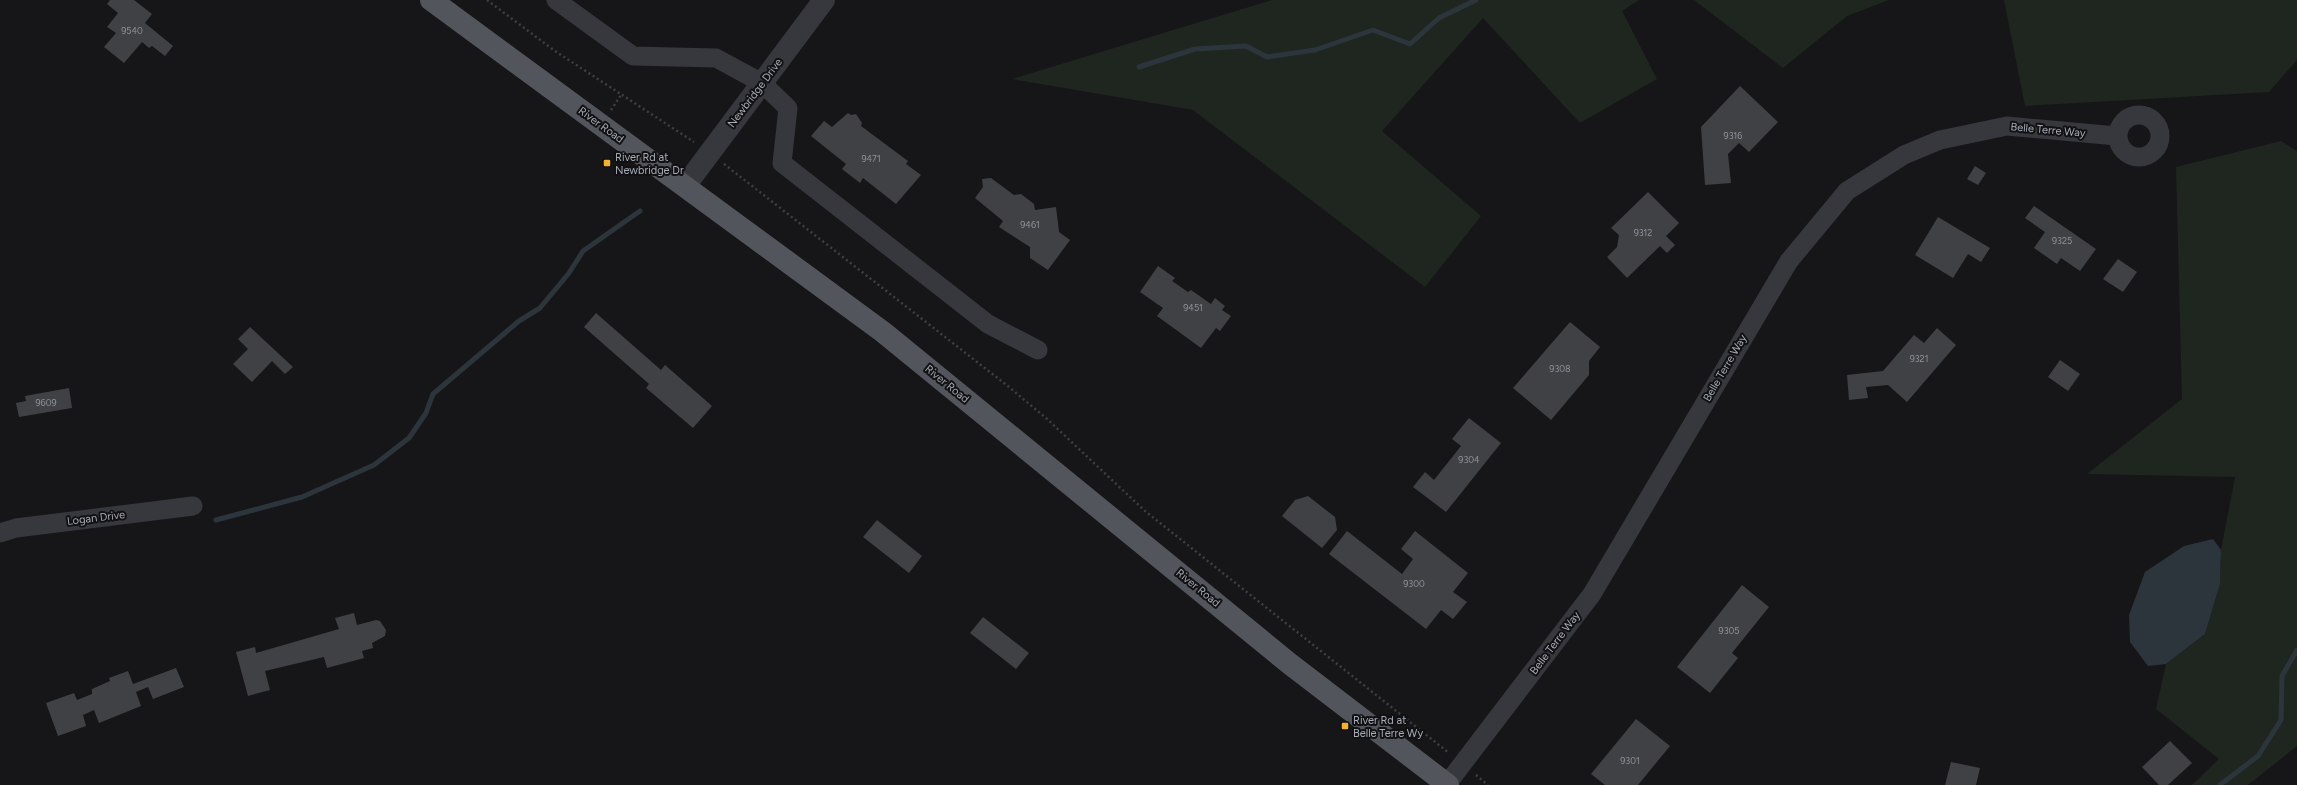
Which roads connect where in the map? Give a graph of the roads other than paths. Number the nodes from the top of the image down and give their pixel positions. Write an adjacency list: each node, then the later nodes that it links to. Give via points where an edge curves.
1 (431, 0): 6 (main road, River Road)
2 (556, 0): 4 (street, via 633,56 716,58)
3 (824, 0): 4 (street, Newbridge Drive)
4 (762, 83): 6 (street, Newbridge Drive); 7 (street, via 788,108 782,162 988,324)
5 (2117, 136): 10 (street, Belle Terre Way, via 2000,127 1933,143 1904,155 1847,191 1789,261 1592,594)
6 (685, 186): 10 (main road, River Road, via 883,332 1290,664)
7 (1038, 350)
8 (193, 506): 9 (street, Logan Drive, via 16,528)
9 (0, 533)
10 (1448, 785)

